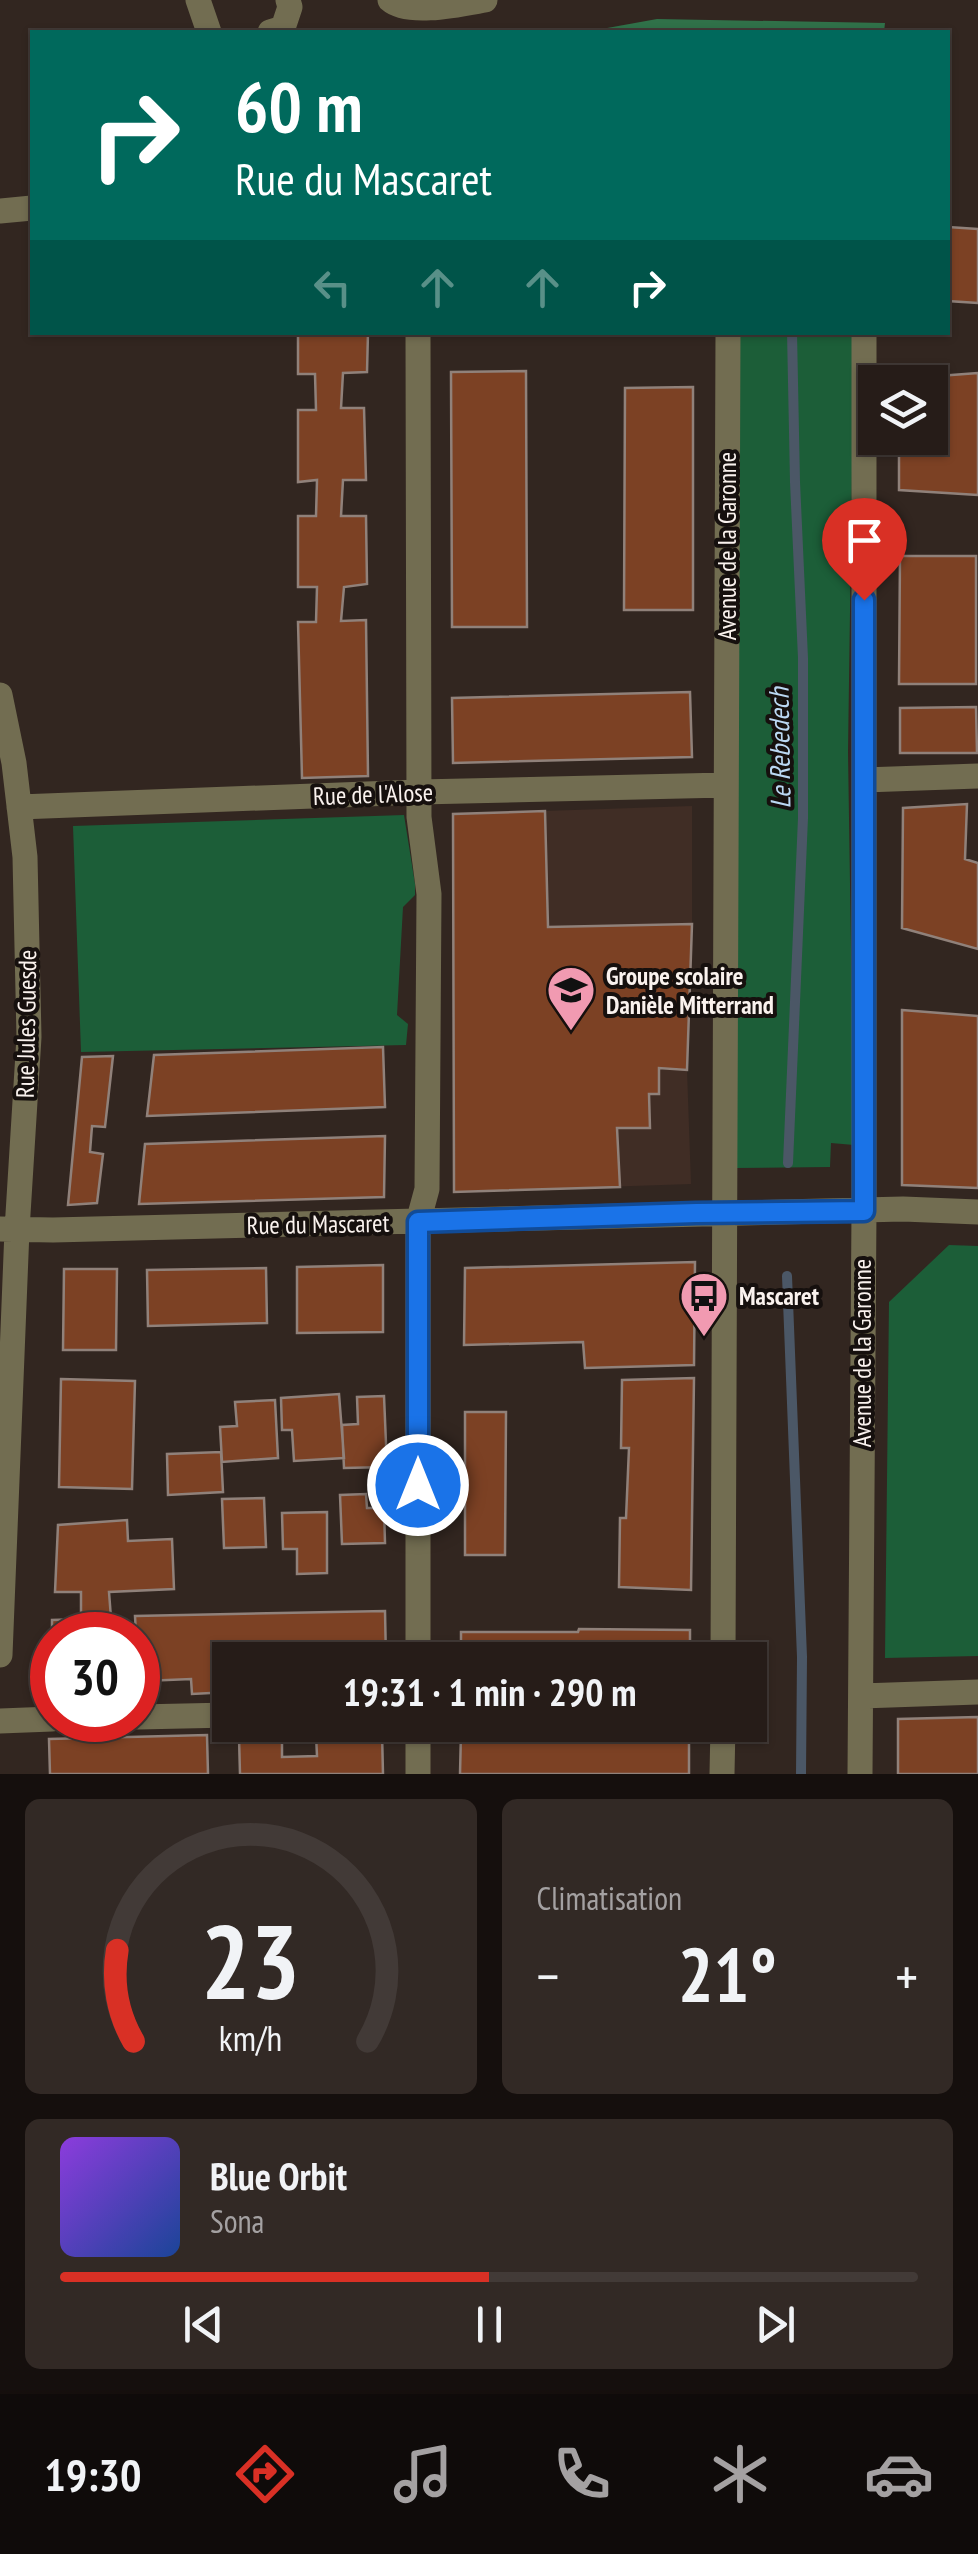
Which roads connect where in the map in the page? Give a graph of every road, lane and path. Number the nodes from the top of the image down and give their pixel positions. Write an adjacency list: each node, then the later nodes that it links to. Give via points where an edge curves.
1 (198, 0): 5 (street)
2 (288, 0): 6 (street)
3 (390, 0): 4 (street, via 405,8)
4 (485, 0)
5 (209, 30)
6 (276, 30)
7 (30, 208): 8 (street)
8 (0, 210)
9 (418, 335): 16 (street)
10 (728, 335): 15 (street, Avenue de la Garonne)
11 (864, 335): 14 (street, Avenue de la Garonne)
12 (0, 695): 17 (street, Rue Jules Guesde)
13 (978, 776): 14 (street)
14 (864, 780): 18 (street, Avenue de la Garonne)
15 (726, 785): 16 (street, Rue de l'Alose); 19 (street, Avenue de la Garonne)
16 (418, 792): 17 (street, Rue de l'Alose); 21 (street, via 429,894 427,1189)
17 (19, 808): 22 (street, Rue Jules Guesde, via 29,1036)
18 (864, 1211): 19 (street, Rue du Mascaret); 20 (street, Rue du Mascaret); 27 (street, Avenue de la Garonne)
19 (723, 1212): 21 (street, Rue du Mascaret); 24 (street, Avenue de la Garonne)
20 (978, 1212)
21 (418, 1222): 22 (street, Rue du Mascaret); 23 (street)
22 (9, 1229): 25 (street, Rue Jules Guesde)
23 (418, 1642)
24 (723, 1642)
25 (0, 1655)
26 (978, 1692): 27 (street)
27 (861, 1696): 36 (street, Avenue de la Garonne)
28 (212, 1715): 29 (street)
29 (160, 1717)
30 (30, 1719): 31 (street)
31 (0, 1720)
32 (418, 1742): 34 (street)
33 (722, 1742): 35 (street)
34 (418, 1774)
35 (722, 1774)
36 (860, 1774)

